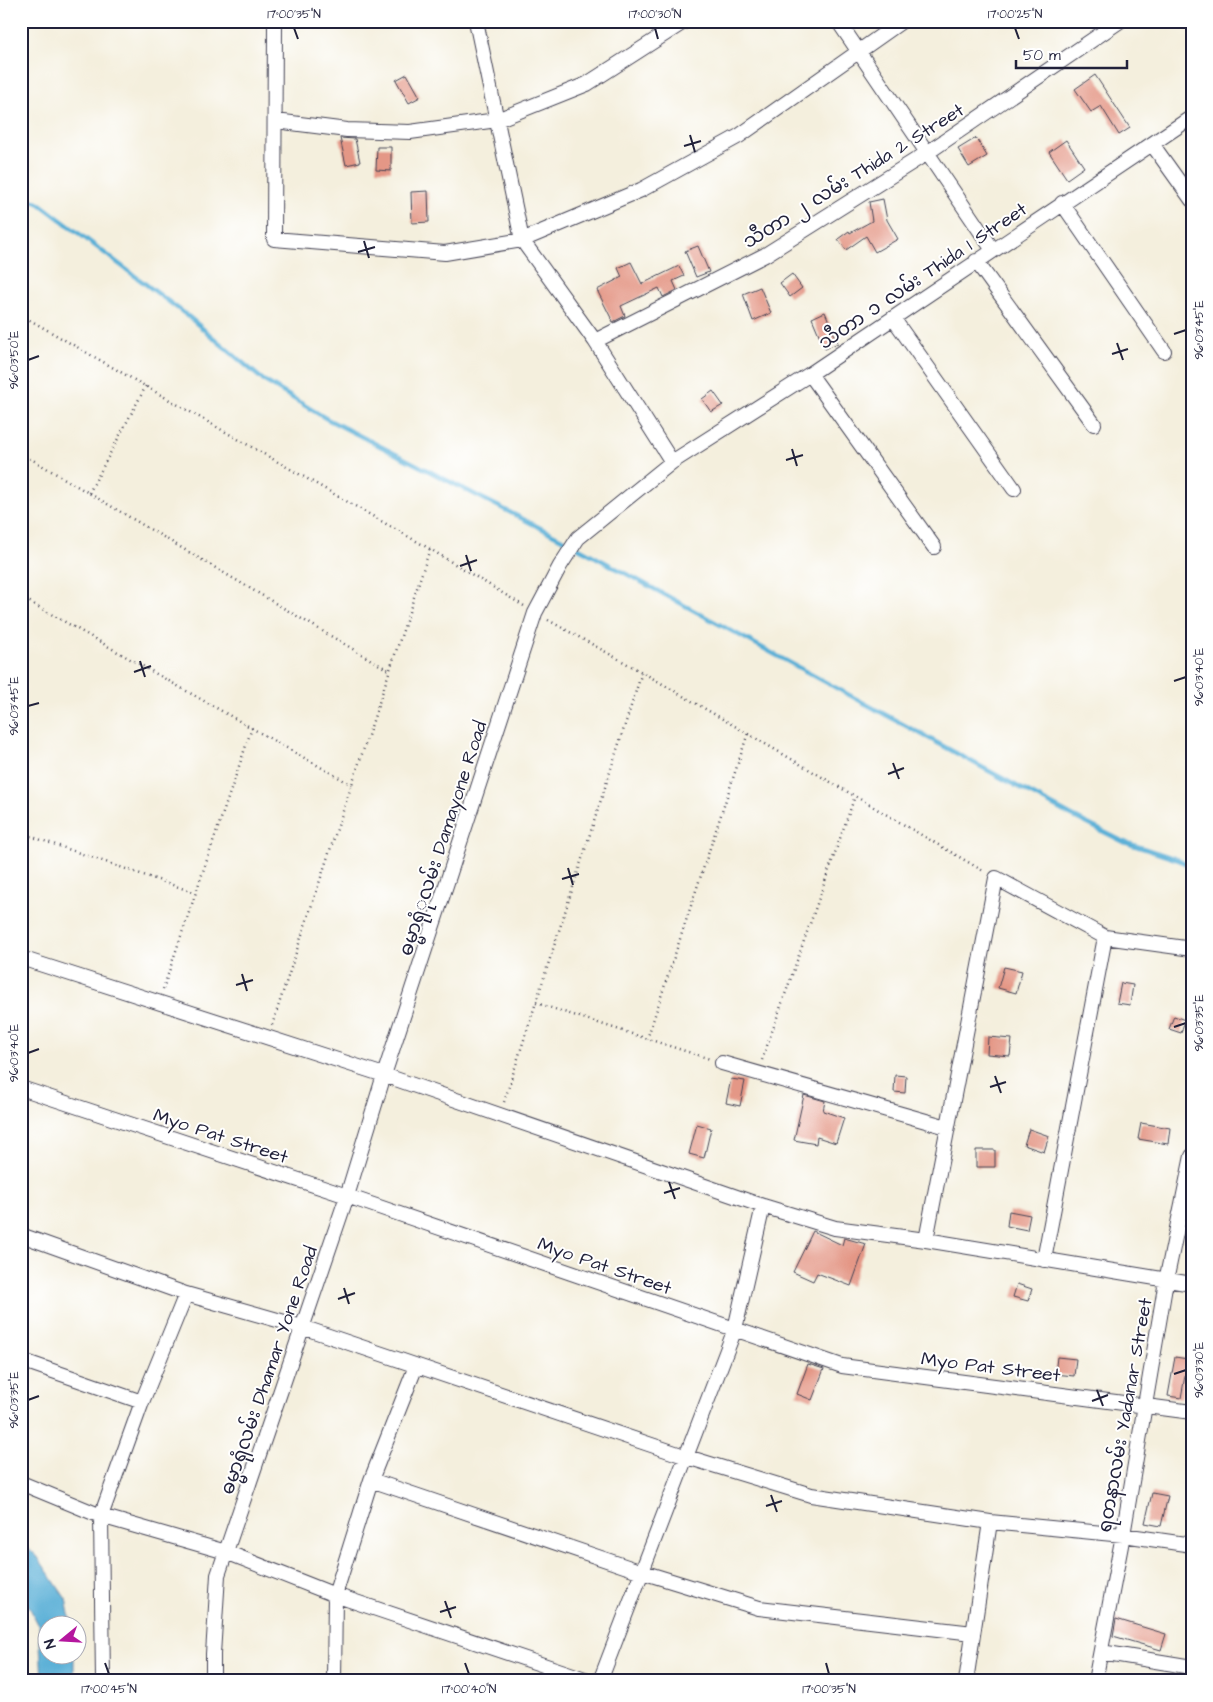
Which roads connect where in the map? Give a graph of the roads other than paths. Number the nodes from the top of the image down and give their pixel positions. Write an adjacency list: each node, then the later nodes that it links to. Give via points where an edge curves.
1 (275, 21): 10 (street)
2 (476, 21): 9 (street)
3 (685, 21): 9 (street, via 587,84)
4 (838, 21): 7 (street)
5 (902, 21): 7 (street)
6 (1120, 21): 12 (street, သီတာ ၂ လမ်း Thida 2 Street)
7 (858, 51): 12 (street); 15 (street, via 738,136 642,190)
8 (1192, 117): 11 (street, သီတာ ၁ လမ်း Thida 1 Street)
9 (497, 120): 10 (street, via 410,132 346,130); 15 (street)
10 (276, 121): 15 (street, via 274,239 445,253)
11 (1152, 144): 13 (street); 14 (street, သီတာ ၁ လမ်း Thida 1 Street)
12 (927, 152): 16 (street); 19 (street, သီတာ ၂ လမ်း Thida 2 Street, via 765,255)
13 (1192, 200)
14 (1062, 203): 16 (street, သီတာ ၁ လမ်း Thida 1 Street); 20 (street)
15 (522, 240): 19 (street)
16 (993, 250): 17 (street, သီတာ ၁ လမ်း Thida 1 Street)
17 (976, 261): 18 (street, သီတာ ၁ လမ်း Thida 1 Street); 22 (street)
18 (893, 318): 21 (street, သီတာ ၁ လမ်း Thida 1 Street); 24 (street)
19 (595, 341): 23 (street)
20 (1164, 351)
21 (810, 374): 23 (street, သီတာ ၁ လမ်း Thida 1 Street); 26 (street)
22 (1094, 424)
23 (672, 462): 25 (street, သီတာ ၁ လမ်း Thida 1 Street)
24 (1014, 488)
25 (578, 538): 31 (street, ဓမ္မာရုံုလမ်း Damayone Road, via 535,613)
26 (934, 546)
27 (1105, 937): 28 (street); 33 (street, via 996,878); 39 (street)
28 (1192, 949)
29 (21, 958): 31 (street)
30 (722, 1063): 33 (street)
31 (384, 1075): 35 (street, ဓမ္မာရုံလမ်း Dhamar Yone Road); 36 (street)
32 (21, 1088): 35 (street, Myo Pat Street)
33 (948, 1127): 38 (street)
34 (1192, 1156): 40 (street, ရတနာလမ်း Yadanar Street)
35 (347, 1196): 43 (street, ဓမ္မာရုံလမ်း Dhamar Yone Road); 44 (street, Myo Pat Street)
36 (763, 1206): 38 (street, via 835,1228); 44 (street)
37 (21, 1235): 42 (street)
38 (926, 1240): 39 (street)
39 (1044, 1260): 40 (street)
40 (1166, 1281): 41 (street); 48 (street, ရတနာလမ်း Yadanar Street)
41 (1192, 1284)
42 (186, 1294): 43 (street); 47 (street)
43 (302, 1327): 46 (street); 57 (street, ဓမ္မာရုံလမ်း Dhamar Yone Road)
44 (735, 1329): 48 (street, Myo Pat Street, via 842,1366); 50 (street)
45 (21, 1360): 47 (street)
46 (416, 1366): 50 (street); 51 (street)
47 (142, 1402): 53 (street)
48 (1145, 1405): 49 (street, Myo Pat Street); 55 (street, ရတနာလမ်း Yadanar Street)
49 (1192, 1412)
50 (687, 1457): 54 (street, via 811,1494); 58 (street)
51 (371, 1480): 58 (street); 59 (street)
52 (21, 1483): 53 (street)
53 (101, 1516): 57 (street); 63 (street)
54 (990, 1522): 55 (street); 60 (street)
55 (1123, 1535): 56 (street); 61 (street, ရတနာလမ်း Yadanar Street)
56 (1192, 1545)
57 (226, 1552): 59 (street); 64 (street, ဓမ္မာရုံလမ်း Dhamar Yone Road, via 218,1575)
58 (642, 1572): 60 (street, via 759,1608); 67 (street)
59 (335, 1595): 65 (street); 66 (street)
60 (973, 1633): 68 (street)
61 (1101, 1652): 62 (street); 69 (street, ရတနာလမ်း Yadanar Street)
62 (1192, 1667)
63 (102, 1681)
64 (213, 1681)
65 (334, 1681)
66 (591, 1681)
67 (600, 1681)
68 (966, 1681)
69 (1095, 1681)

